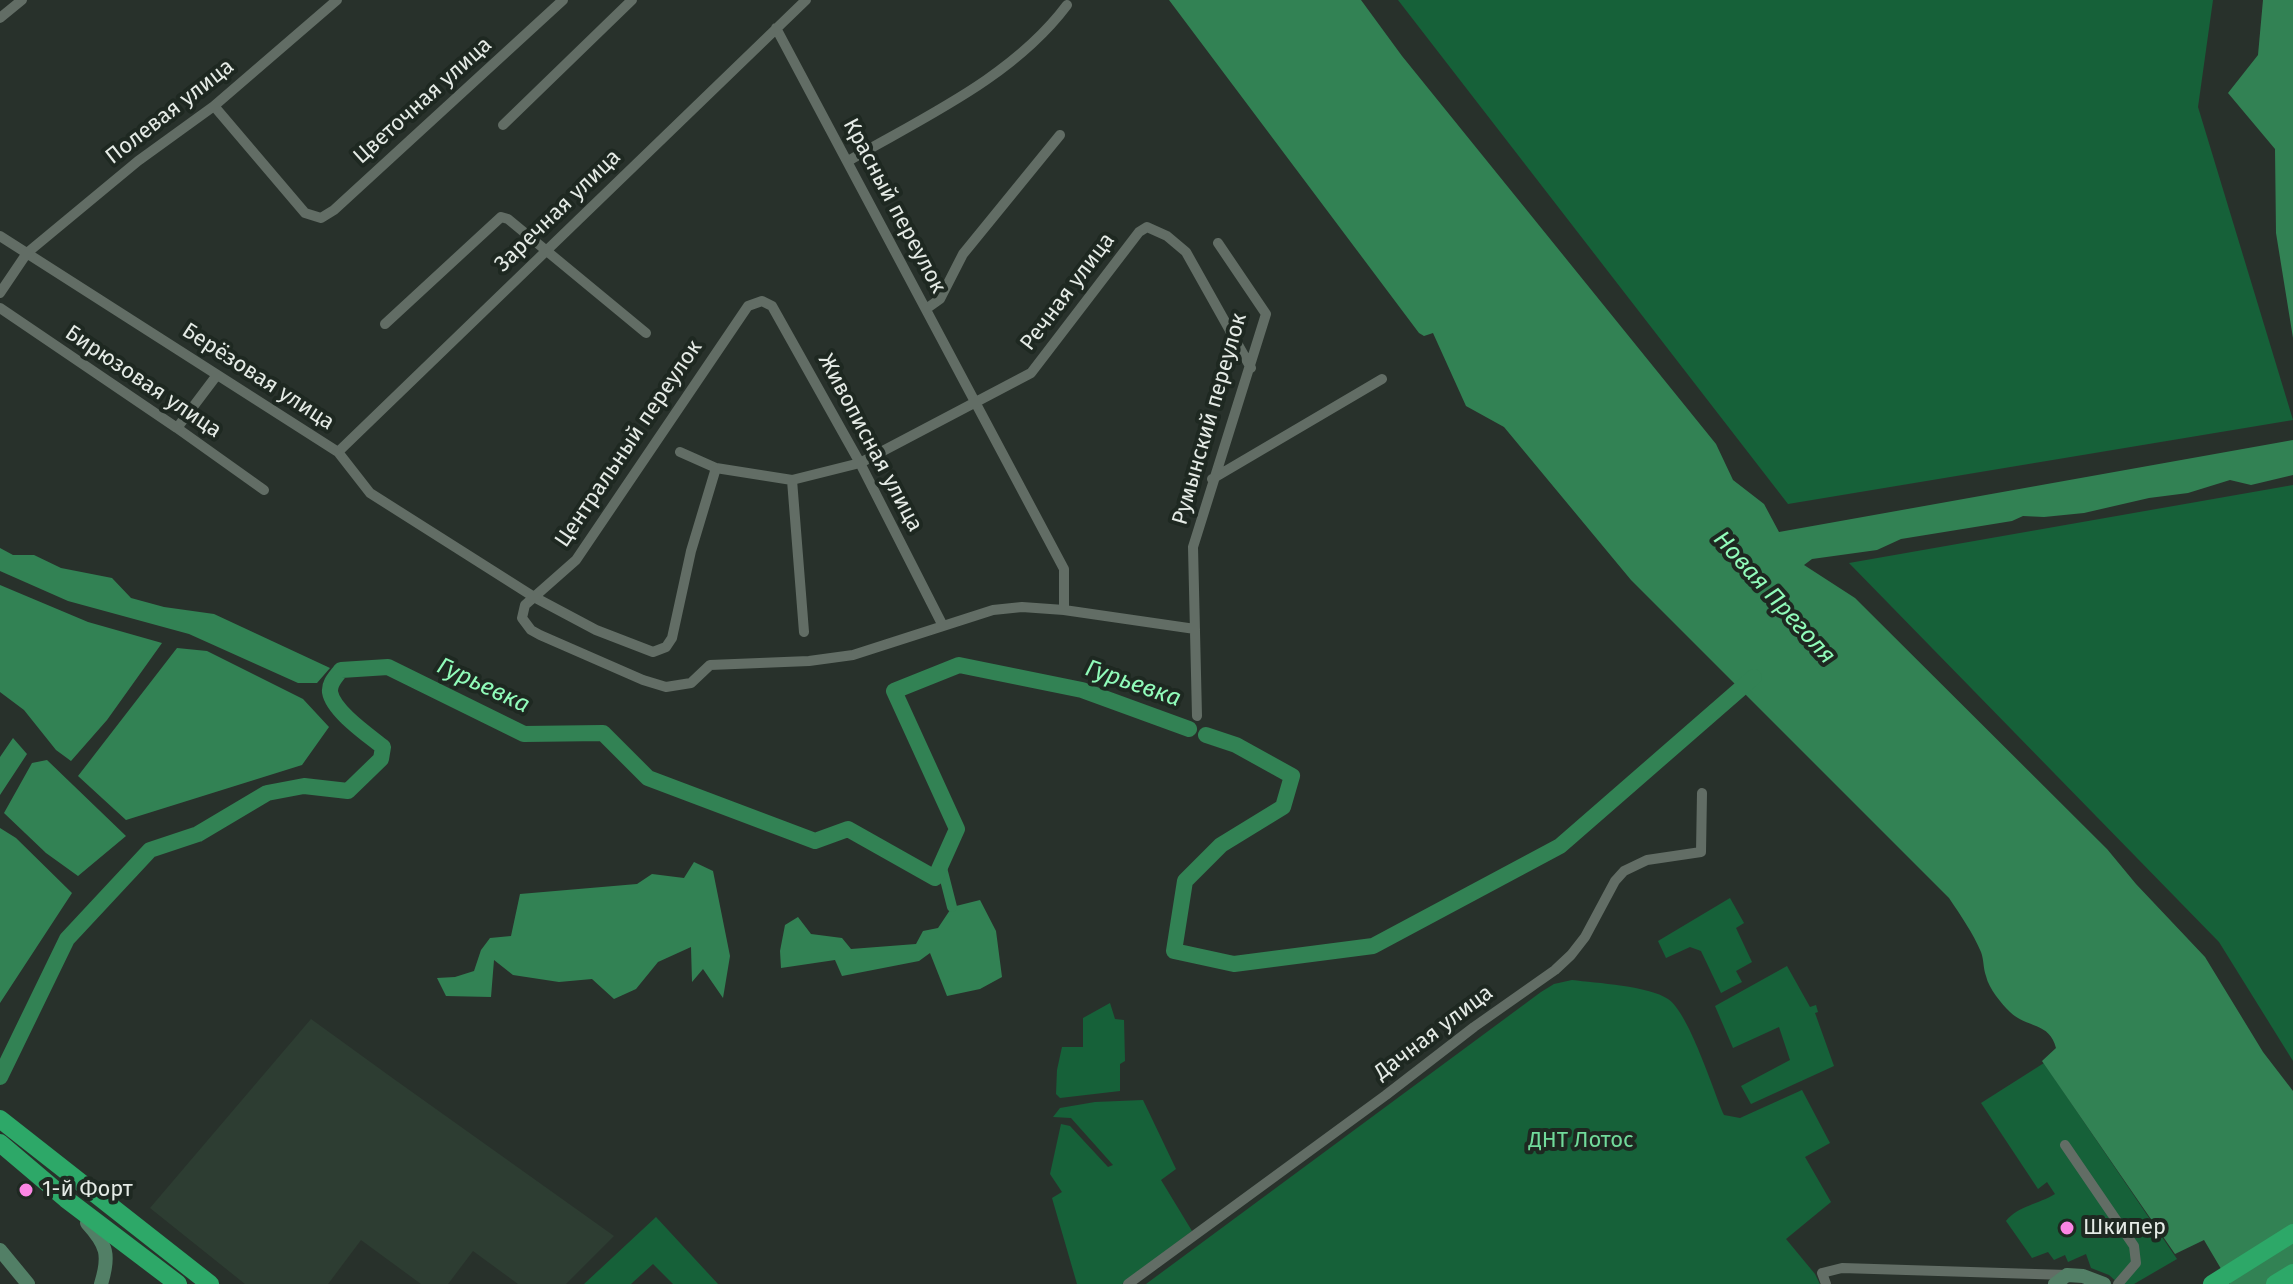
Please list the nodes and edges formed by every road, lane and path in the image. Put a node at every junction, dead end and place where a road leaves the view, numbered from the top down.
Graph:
1 (22, 0) edge
2 (337, 0) edge
3 (563, 0) edge
4 (806, 0) edge
5 (632, 1) edge
6 (1067, 5) dead end
7 (0, 18) edge
8 (776, 28) junction
9 (214, 106) junction
10 (503, 125) dead end
11 (1060, 135) dead end
12 (848, 161) junction
13 (0, 236) edge
14 (1218, 243) dead end
15 (545, 251) junction
16 (27, 253) junction
17 (0, 293) edge
18 (748, 306) joint
19 (0, 308) edge
20 (926, 309) junction
21 (385, 324) dead end
22 (646, 333) dead end
23 (1251, 368) junction
24 (217, 375) junction
25 (1382, 379) dead end
26 (977, 403) junction
27 (177, 428) junction
28 (338, 452) junction
29 (680, 452) dead end
30 (860, 463) junction
31 (716, 468) junction
32 (1212, 479) junction
33 (792, 480) junction
34 (264, 490) dead end
35 (534, 597) junction
36 (1064, 610) junction
37 (942, 624) junction
38 (1195, 629) junction
39 (804, 632) dead end
40 (1197, 716) dead end
41 (1702, 793) dead end
42 (0, 1119) edge
43 (0, 1143) edge
44 (2065, 1145) dead end
45 (66, 1199) junction
46 (2293, 1233) edge
47 (0, 1250) edge
48 (2293, 1273) edge
49 (1824, 1279) edge
50 (2061, 1279) edge
51 (28, 1284) edge
52 (101, 1284) edge
53 (178, 1284) edge
54 (210, 1284) edge
55 (1128, 1284) edge
56 (2104, 1284) edge
57 (2118, 1284) edge
58 (2212, 1284) edge
59 (2275, 1284) edge

1 - 7 street
2 - 9 street, Полевая улица
3 - 9 street, Цветочная улица
4 - 8 street, Заречная улица
5 - 10 street
6 - 12 street
8 - 12 street, Красный переулок
8 - 15 street, Заречная улица
9 - 16 street, Полевая улица
11 - 20 street
12 - 20 street, Красный переулок
13 - 16 street, Берёзовая улица
14 - 23 street, Румынский переулок
15 - 21 street
15 - 22 street
15 - 28 street, Заречная улица
16 - 17 street
16 - 24 street, Берёзовая улица
18 - 30 street, Живописная улица
18 - 35 street, Центральный переулок
19 - 27 street, Бирюзовая улица
20 - 26 street, Красный переулок
23 - 26 street, Речная улица
23 - 32 street, Румынский переулок
24 - 27 street
24 - 28 street, Берёзовая улица
25 - 32 street
26 - 30 street, Речная улица
26 - 36 street, Красный переулок
27 - 34 street, Бирюзовая улица
28 - 35 street, Берёзовая улица
29 - 31 street
30 - 33 street
30 - 37 street, Живописная улица
31 - 33 street
31 - 35 street, Берёзовая улица
32 - 38 street, Румынский переулок
33 - 39 street
35 - 37 street
36 - 37 street
36 - 38 street
38 - 40 street, Румынский переулок
41 - 55 street, Дачная улица
42 - 54 highway
43 - 45 highway
44 - 57 street
45 - 52 main road
45 - 53 highway
46 - 58 highway
47 - 51 main road
48 - 59 highway
49 - 50 street
50 - 56 main road

